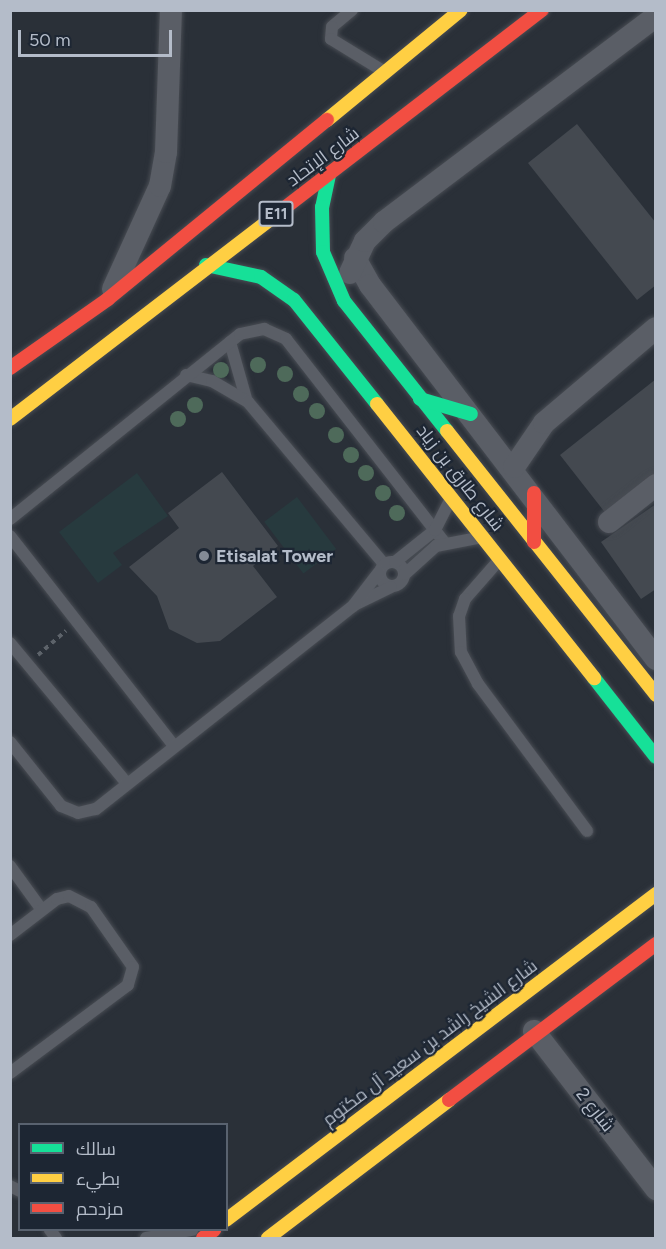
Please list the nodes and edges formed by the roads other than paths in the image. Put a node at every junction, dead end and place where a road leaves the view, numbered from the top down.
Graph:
1 (171, 10) edge
2 (352, 10) edge
3 (461, 10) edge
4 (542, 10) edge
5 (656, 16) edge
6 (384, 72) junction
7 (329, 175) junction
8 (355, 258) junction
9 (206, 265) junction
10 (108, 299) junction
11 (344, 301) junction
12 (656, 328) edge
13 (369, 333) junction
14 (230, 342) junction
15 (340, 356) junction
16 (10, 368) edge
17 (186, 375) junction
18 (420, 399) junction
19 (248, 402) junction
20 (471, 414) junction
21 (13, 416) edge
22 (544, 423) junction
23 (10, 429) edge
24 (492, 440) junction
25 (514, 467) junction
26 (656, 485) edge
27 (534, 493) junction
28 (452, 497) junction
29 (10, 519) edge
30 (609, 522) dead end
31 (435, 530) junction
32 (10, 536) edge
33 (487, 540) junction
34 (444, 542) junction
35 (534, 542) junction
36 (501, 559) junction
37 (386, 566) junction
38 (405, 574) junction
39 (391, 587) junction
40 (353, 606) junction
41 (10, 643) edge
42 (656, 659) edge
43 (656, 695) edge
44 (641, 739) junction
45 (656, 741) edge
46 (10, 742) edge
47 (174, 746) junction
48 (656, 757) edge
49 (126, 782) junction
50 (587, 831) dead end
51 (10, 866) edge
52 (656, 894) edge
53 (42, 910) junction
54 (10, 935) edge
55 (656, 944) edge
56 (534, 1031) junction
57 (10, 1073) edge
58 (656, 1189) edge
59 (228, 1218) edge
60 (187, 1231) edge
61 (146, 1239) edge
62 (268, 1239) edge

1 - 10 street
2 - 6 lane
3 - 6 main road, شارع الإتحاد / E11
4 - 7 main road, شارع الإتحاد / E11
5 - 8 street
6 - 10 main road, شارع الإتحاد / E11
7 - 9 main road, شارع الإتحاد / E11
7 - 11 main road, شارع طارق بن زياد
8 - 11 street
8 - 20 street
9 - 15 main road, شارع طارق بن زياد
9 - 21 main road, شارع الإتحاد / E11
10 - 16 main road, شارع الإتحاد / E11
11 - 13 main road, شارع طارق بن زياد
12 - 22 street
13 - 15 main road
13 - 18 main road, شارع طارق بن زياد
14 - 17 lane
14 - 19 lane
14 - 31 lane
15 - 28 main road, شارع طارق بن زياد
17 - 19 lane
17 - 29 lane
18 - 20 main road
18 - 35 main road, شارع طارق بن زياد
19 - 37 lane
20 - 24 street
21 - 23 lane
22 - 24 street
22 - 25 street
24 - 25 street
25 - 27 street
26 - 30 street
27 - 35 main road
27 - 42 street
28 - 31 lane
28 - 33 main road, شارع طارق بن زياد
31 - 34 lane
31 - 37 lane
32 - 47 lane
33 - 34 lane
33 - 36 main road, شارع طارق بن زياد
34 - 38 lane
35 - 43 main road, شارع طارق بن زياد
36 - 44 main road, شارع طارق بن زياد
36 - 50 lane
37 - 38 lane
37 - 39 lane
37 - 40 lane
38 - 39 lane
39 - 40 lane
40 - 47 lane
41 - 49 lane
44 - 45 main road
44 - 48 main road, شارع طارق بن زياد
46 - 49 lane
47 - 49 lane
51 - 53 lane
52 - 59 main road, شارع الشيخ راشد بن سعيد آل مكتوم
53 - 54 lane
53 - 57 lane
55 - 56 main road
56 - 58 street, شارع 2
56 - 62 main road
60 - 61 lane

